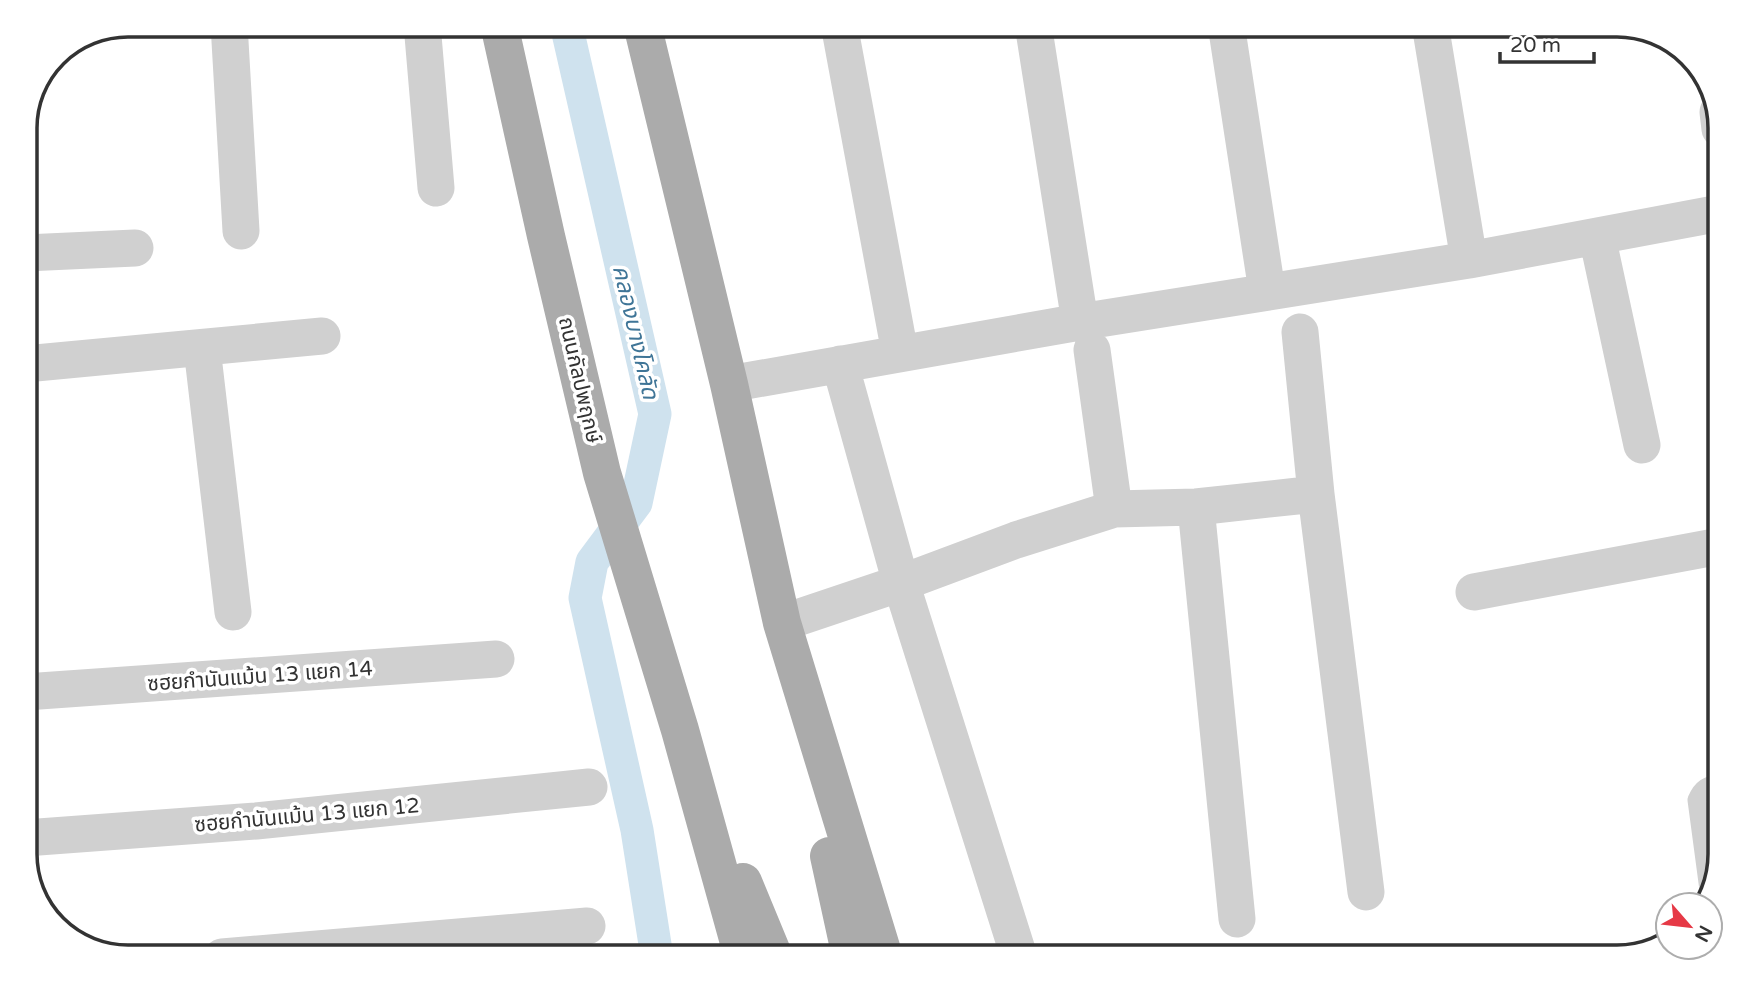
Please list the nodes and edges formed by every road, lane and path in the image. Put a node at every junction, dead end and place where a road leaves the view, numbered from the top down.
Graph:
1 (230, 37) edge
2 (423, 37) edge
3 (502, 37) edge
4 (645, 37) edge
5 (841, 37) edge
6 (1035, 37) edge
7 (1228, 37) edge
8 (1432, 37) edge
9 (436, 188) dead end
10 (1708, 215) edge
11 (242, 231) dead end
12 (1597, 236) junction
13 (135, 248) dead end
14 (37, 252) edge
15 (1469, 260) junction
16 (1267, 291) junction
17 (1300, 332) dead end
18 (322, 336) dead end
19 (1086, 336) junction
20 (202, 348) junction
21 (900, 353) junction
22 (37, 363) edge
23 (840, 364) junction
24 (729, 384) junction
25 (1642, 445) dead end
26 (1317, 494) junction
27 (1196, 507) junction
28 (1114, 509) junction
29 (1708, 548) edge
30 (901, 583) junction
31 (1474, 592) dead end
32 (233, 612) dead end
33 (782, 623) junction
34 (496, 659) dead end
35 (793, 664) junction
36 (37, 691) edge
37 (680, 730) junction
38 (1708, 786) edge
39 (589, 787) dead end
40 (37, 837) edge
41 (1706, 870) edge
42 (1366, 892) dead end
43 (1237, 919) dead end
44 (587, 926) dead end
45 (363, 945) edge
46 (740, 945) edge
47 (769, 945) edge
48 (848, 945) edge
49 (880, 945) edge
50 (1015, 945) edge

1 - 11 street
2 - 9 street
3 - 37 main road, ถนนกัลปพฤกษ์
4 - 24 main road
5 - 21 street
6 - 19 street
7 - 16 street
8 - 15 street
10 - 12 street
12 - 15 street
12 - 25 street
13 - 14 street
15 - 16 street
16 - 19 street
17 - 26 street
18 - 20 street
19 - 21 street
19 - 28 street
20 - 22 street
20 - 32 street
21 - 23 street
23 - 24 street
23 - 30 street
24 - 33 main road
26 - 27 street
26 - 42 street
27 - 28 street
27 - 43 street
28 - 30 street
29 - 31 street
30 - 33 street
30 - 50 street
33 - 35 main road
34 - 36 street, ซฮยกำนันแม้น 13 แยก 14
35 - 48 main road
35 - 49 main road
37 - 46 main road, ถนนกัลปพฤกษ์
37 - 47 main road, ถนนกัลปพฤกษ์
38 - 41 lane
39 - 40 street, ซฮยกำนันแม้น 13 แยก 12
44 - 45 street

